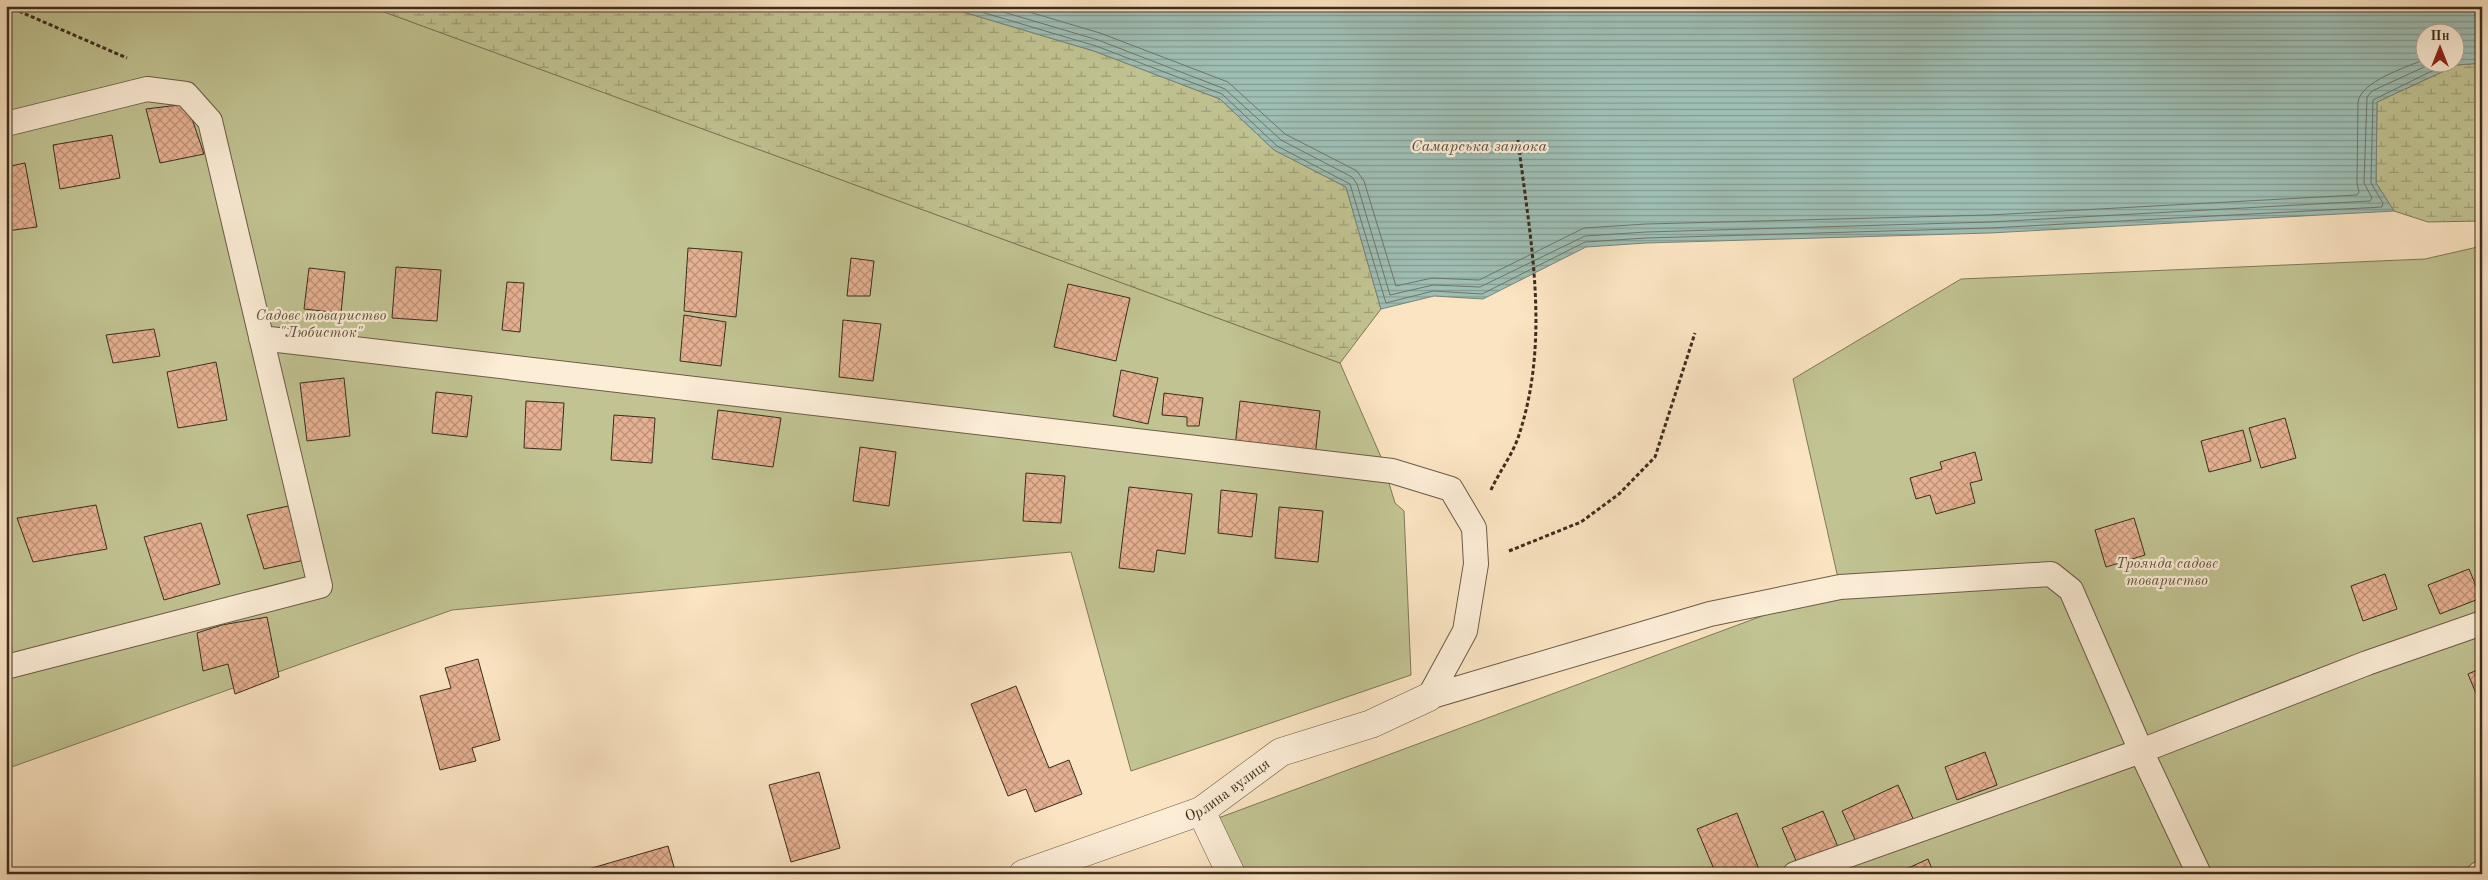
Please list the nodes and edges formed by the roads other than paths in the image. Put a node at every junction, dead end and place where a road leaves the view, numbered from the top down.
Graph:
1 (6, 124) edge
2 (261, 338) junction
3 (2482, 623) edge
4 (6, 667) edge
5 (1429, 697) junction
6 (2141, 751) junction
7 (1201, 811) junction
8 (1023, 874) edge
9 (1231, 874) edge
10 (1796, 874) edge
11 (2198, 874) edge

1 - 2 lane
2 - 4 lane
2 - 5 lane
3 - 6 lane
5 - 6 lane
5 - 7 street, Орлина вулиця
6 - 10 lane
6 - 11 lane
7 - 8 street, Орлина вулиця
7 - 9 street

